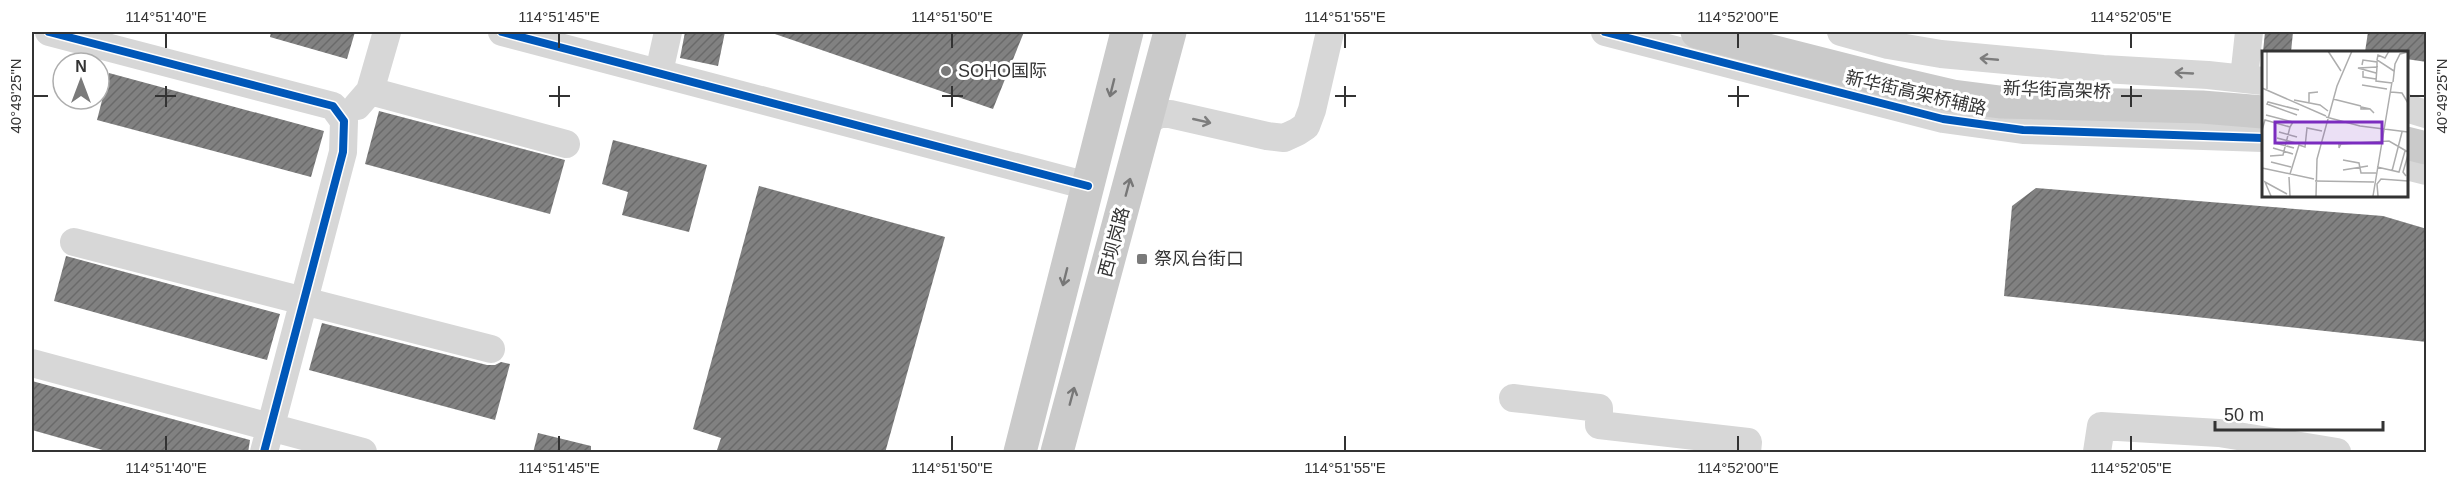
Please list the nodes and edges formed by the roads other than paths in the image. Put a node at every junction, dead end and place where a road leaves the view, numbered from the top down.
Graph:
1 (52, 32) edge
2 (387, 32) edge
3 (502, 32) edge
4 (668, 32) edge
5 (1126, 32) edge
6 (1170, 32) edge
7 (1330, 32) edge
8 (1605, 32) edge
9 (1697, 32) edge
10 (1749, 32) edge
11 (1831, 32) edge
12 (1841, 32) edge
13 (2249, 32) edge
14 (659, 72) junction
15 (1816, 85) junction
16 (2257, 85) edge
17 (370, 91) junction
18 (2407, 108) edge
19 (2262, 112) edge
20 (2427, 114) edge
21 (344, 121) junction
22 (1146, 122) junction
23 (2262, 138) edge
24 (566, 144) dead end
25 (1088, 186) junction
26 (74, 242) dead end
27 (303, 301) junction
28 (490, 349) dead end
29 (32, 363) edge
30 (1512, 398) dead end
31 (267, 440) edge
32 (363, 453) edge
33 (1020, 453) edge
34 (1057, 453) edge
35 (1747, 453) edge
36 (2097, 453) edge
37 (2337, 453) edge

1 - 21 street
2 - 17 street
3 - 14 street
4 - 14 street
5 -> 25 main road
6 - 22 main road, 西坝岗路
22 -> 7 street
8 - 15 street, 新华街高架桥辅路
9 - 19 main road, 新华街高架桥, bridge
10 - 16 main road, 新华街高架桥
11 - 15 street, 新华街高架桥辅路
16 -> 12 street
13 - 16 street
14 - 25 street
15 - 23 street, 新华街高架桥辅路
17 - 21 street
17 - 24 street
18 - 20 street
21 - 27 street
34 -> 22 main road, 西坝岗路
25 -> 33 main road
26 - 27 street
27 - 28 street
27 - 31 street
29 - 31 street
30 - 35 street
31 - 32 street
36 - 37 street

